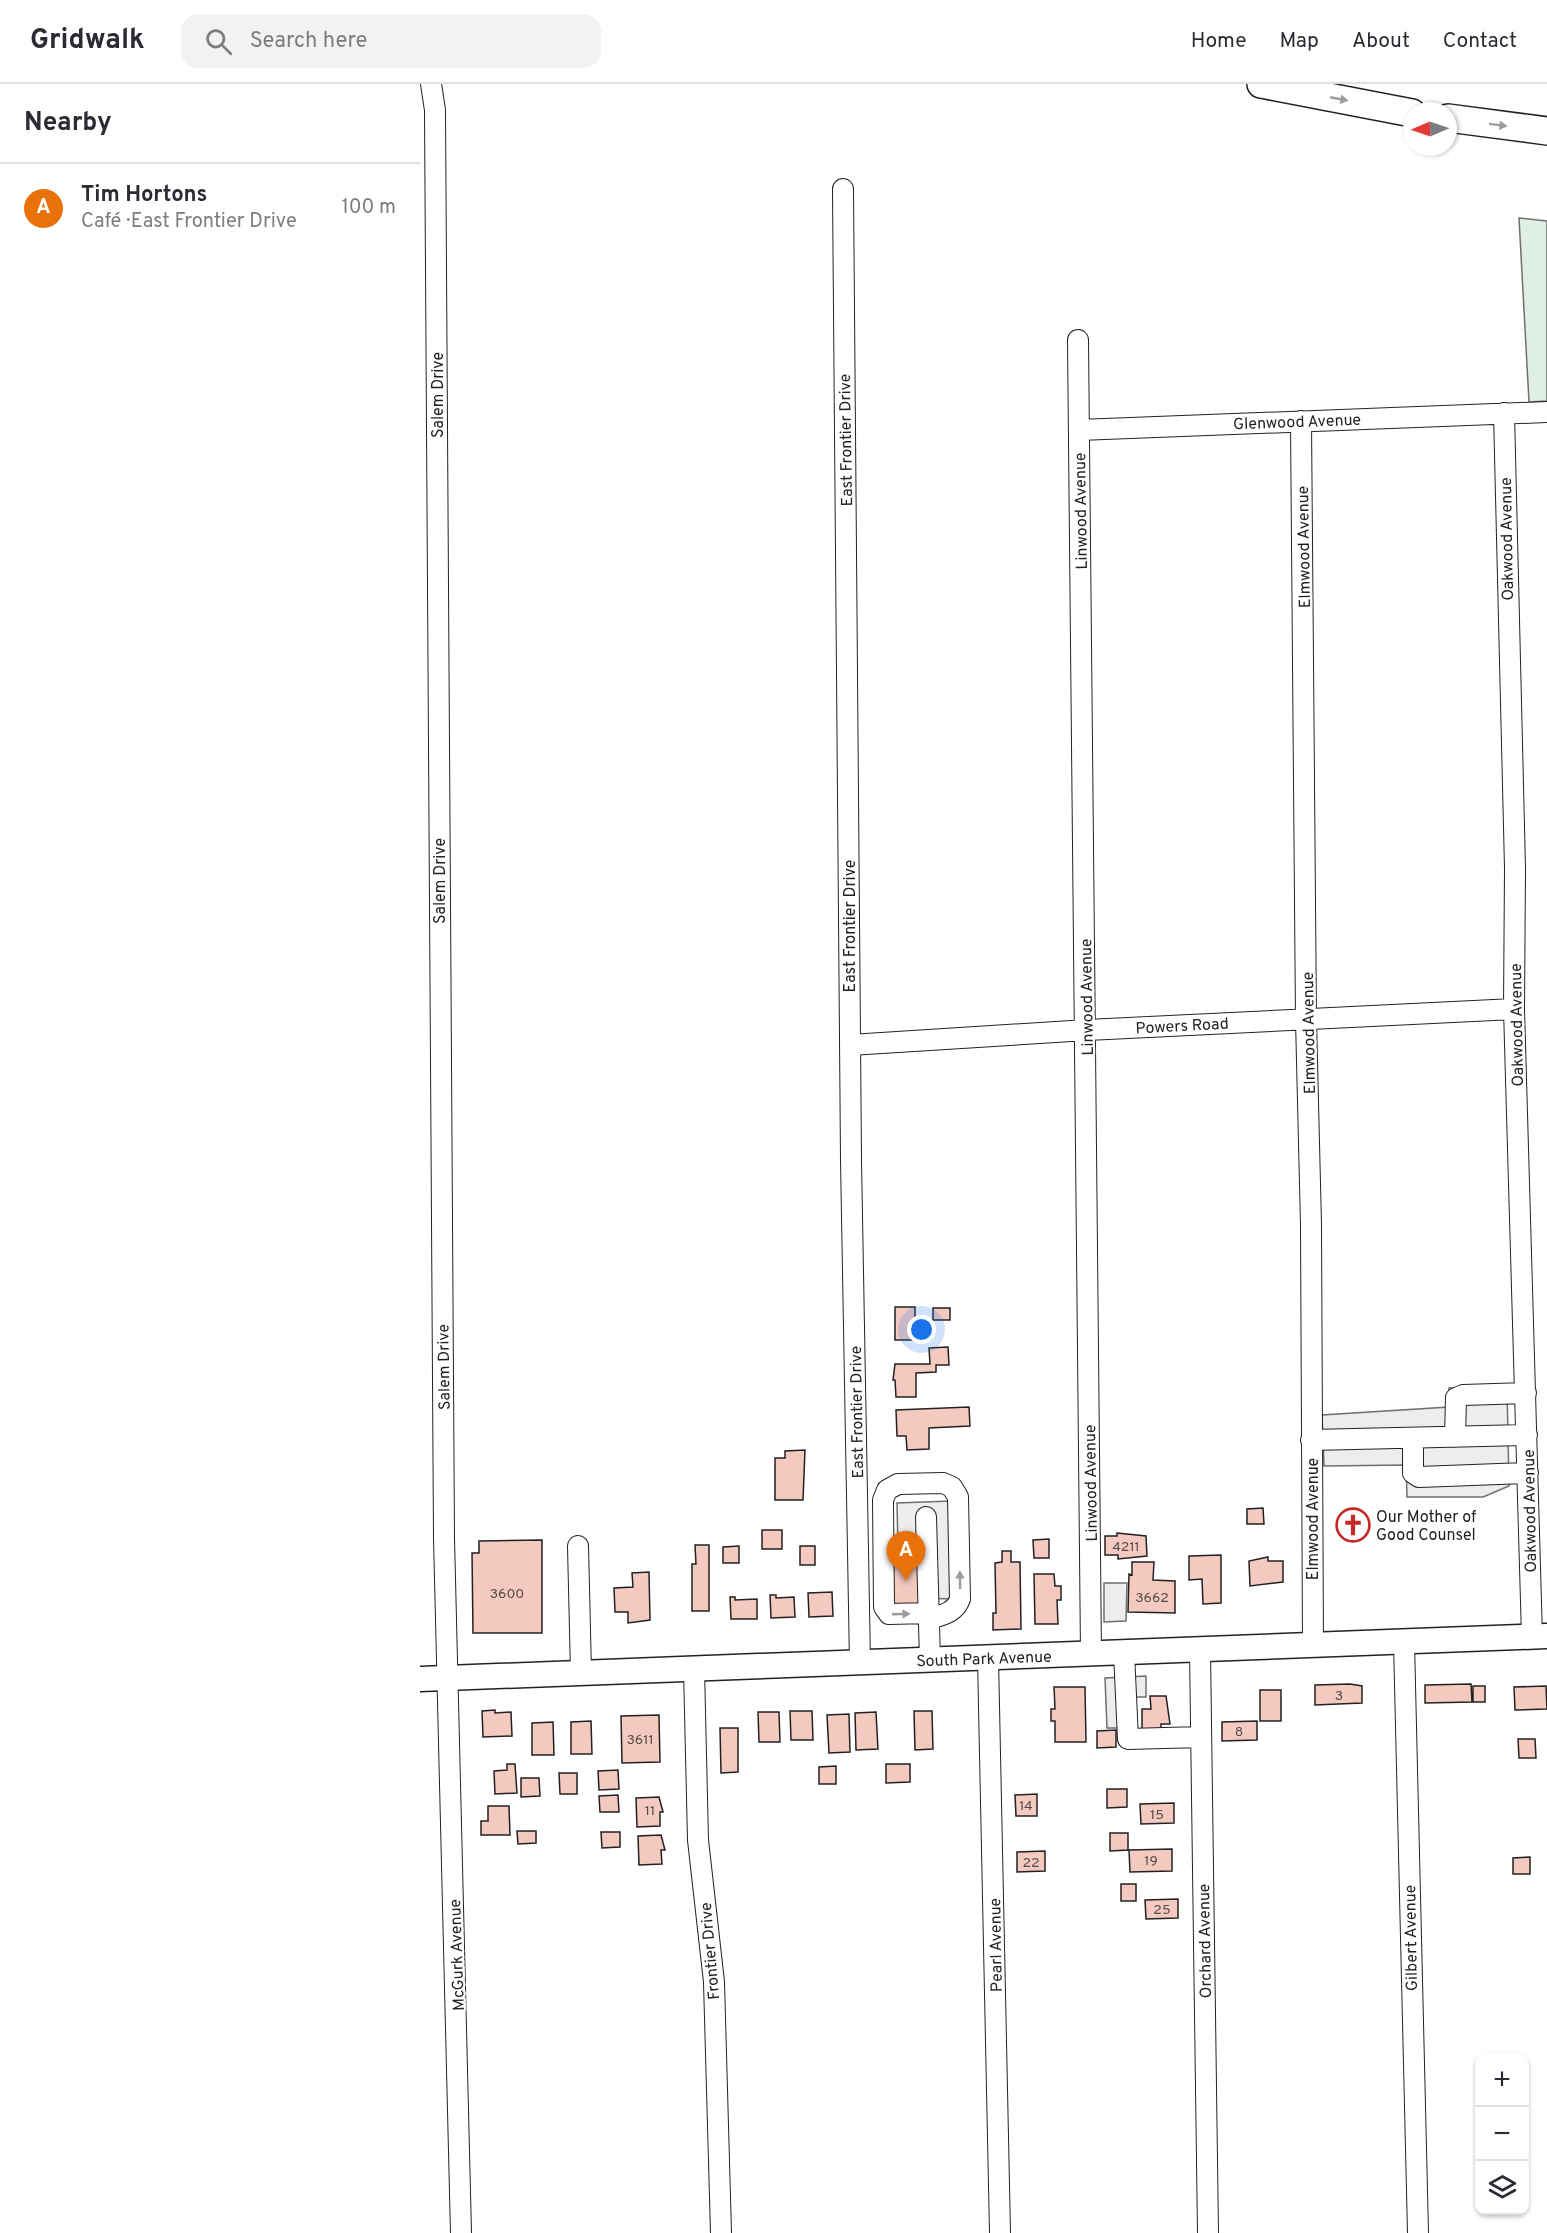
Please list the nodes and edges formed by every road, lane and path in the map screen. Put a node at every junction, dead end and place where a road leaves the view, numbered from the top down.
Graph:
1 (431, 84) edge
2 (1261, 84) edge
3 (1403, 111) edge
4 (1457, 119) edge
5 (1547, 131) edge
6 (843, 189) dead end
7 (1078, 340) dead end
8 (1547, 412) edge
9 (1509, 413) junction
10 (1301, 421) junction
11 (1079, 430) junction
12 (1514, 1009) junction
13 (1306, 1020) junction
14 (1087, 1030) junction
15 (850, 1045) junction
16 (1526, 1393) junction
17 (1527, 1435) junction
18 (1455, 1437) junction
19 (1413, 1438) junction
20 (1311, 1440) junction
21 (1528, 1473) junction
22 (926, 1517) dead end
23 (578, 1546) dead end
24 (929, 1616) junction
25 (1539, 1637) edge
26 (1404, 1642) junction
27 (1313, 1645) junction
28 (1200, 1650) junction
29 (1124, 1653) junction
30 (1091, 1654) junction
31 (988, 1658) junction
32 (930, 1660) junction
33 (860, 1663) junction
34 (694, 1669) junction
35 (581, 1673) junction
36 (449, 1678) junction
37 (420, 1679) edge
38 (1201, 1737) junction
39 (461, 2233) edge
40 (721, 2233) edge
41 (1000, 2233) edge
42 (1208, 2233) edge
43 (1418, 2233) edge

1 - 36 street, Salem Drive
2 -> 3 highway
4 -> 5 highway
6 - 15 street, East Frontier Drive
7 - 11 street, Linwood Avenue
8 - 9 street, Glenwood Avenue
9 - 10 street, Glenwood Avenue
9 - 12 street, Oakwood Avenue
10 - 11 street, Glenwood Avenue
10 - 13 street, Elmwood Avenue
11 - 14 street, Linwood Avenue
12 - 13 street, Powers Road
12 - 16 street, Oakwood Avenue
13 - 14 street, Powers Road
13 - 20 street, Elmwood Avenue
14 - 15 street, Powers Road
14 - 30 street, Linwood Avenue
15 - 33 street, East Frontier Drive
16 - 17 street, Oakwood Avenue
16 - 18 street
17 - 18 street
17 - 21 street, Oakwood Avenue
18 - 19 street
19 - 20 street
19 - 21 street
20 - 27 street, Elmwood Avenue
21 - 25 street, Oakwood Avenue
22 - 24 street
23 - 35 street
24 -> 24 street
24 - 32 street
25 - 26 main road, South Park Avenue
26 - 27 main road, South Park Avenue
26 - 43 street, Gilbert Avenue
27 - 28 main road, South Park Avenue
28 - 29 main road, South Park Avenue
28 - 38 street, Orchard Avenue
29 - 30 main road, South Park Avenue
29 - 38 street
30 - 31 main road, South Park Avenue
31 - 32 main road, South Park Avenue
31 - 41 street, Pearl Avenue
32 - 33 main road, South Park Avenue
33 - 34 main road, South Park Avenue
34 - 35 main road, South Park Avenue
34 - 40 street, Frontier Drive
35 - 36 main road, South Park Avenue
36 - 37 main road, South Park Avenue
36 - 39 street, McGurk Avenue
38 - 42 street, Orchard Avenue

